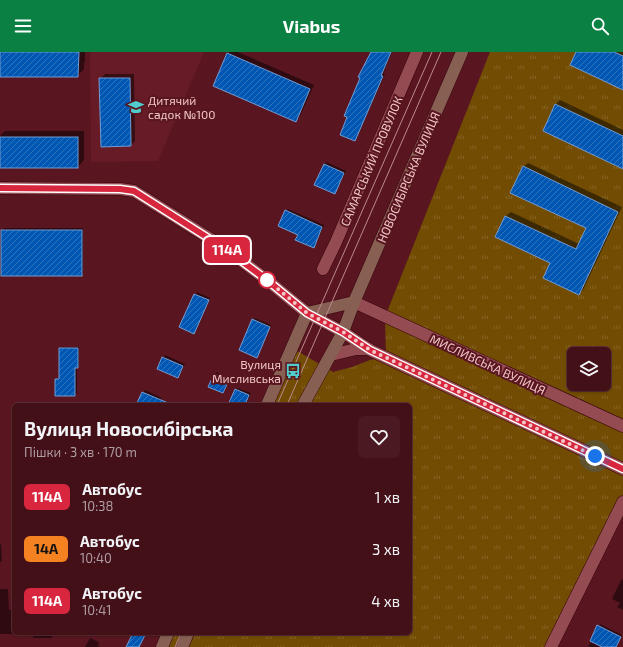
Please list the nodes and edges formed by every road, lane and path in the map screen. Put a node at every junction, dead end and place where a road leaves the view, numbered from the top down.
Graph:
1 (417, 52) edge
2 (462, 52) edge
3 (0, 188) edge
4 (323, 269) dead end
5 (354, 302) junction
6 (307, 313) junction
7 (343, 332) junction
8 (368, 349) junction
9 (331, 355) junction
10 (267, 403) edge
11 (305, 403) edge
12 (623, 426) edge
13 (623, 469) edge
14 (623, 502) edge
15 (167, 635) edge
16 (187, 635) edge
17 (162, 647) edge
18 (182, 647) edge
19 (551, 647) edge

1 - 4 street, САМАРСЬКИЙ ПРОВУЛОК
2 - 5 main road, НОВОСИБІРСЬКА ВУЛИЦЯ
3 - 6 street
5 - 6 main road
5 - 7 main road, НОВОСИБІРСЬКА ВУЛИЦЯ
5 - 12 street, МИСЛИВСЬКА ВУЛИЦЯ
6 - 7 street
6 - 10 main road
7 - 8 street
7 - 9 main road, НОВОСИБІРСЬКА ВУЛИЦЯ
8 - 9 street
8 - 13 street
9 - 11 main road, НОВОСИБІРСЬКА ВУЛИЦЯ
14 - 19 street
15 - 17 main road
16 - 18 main road

